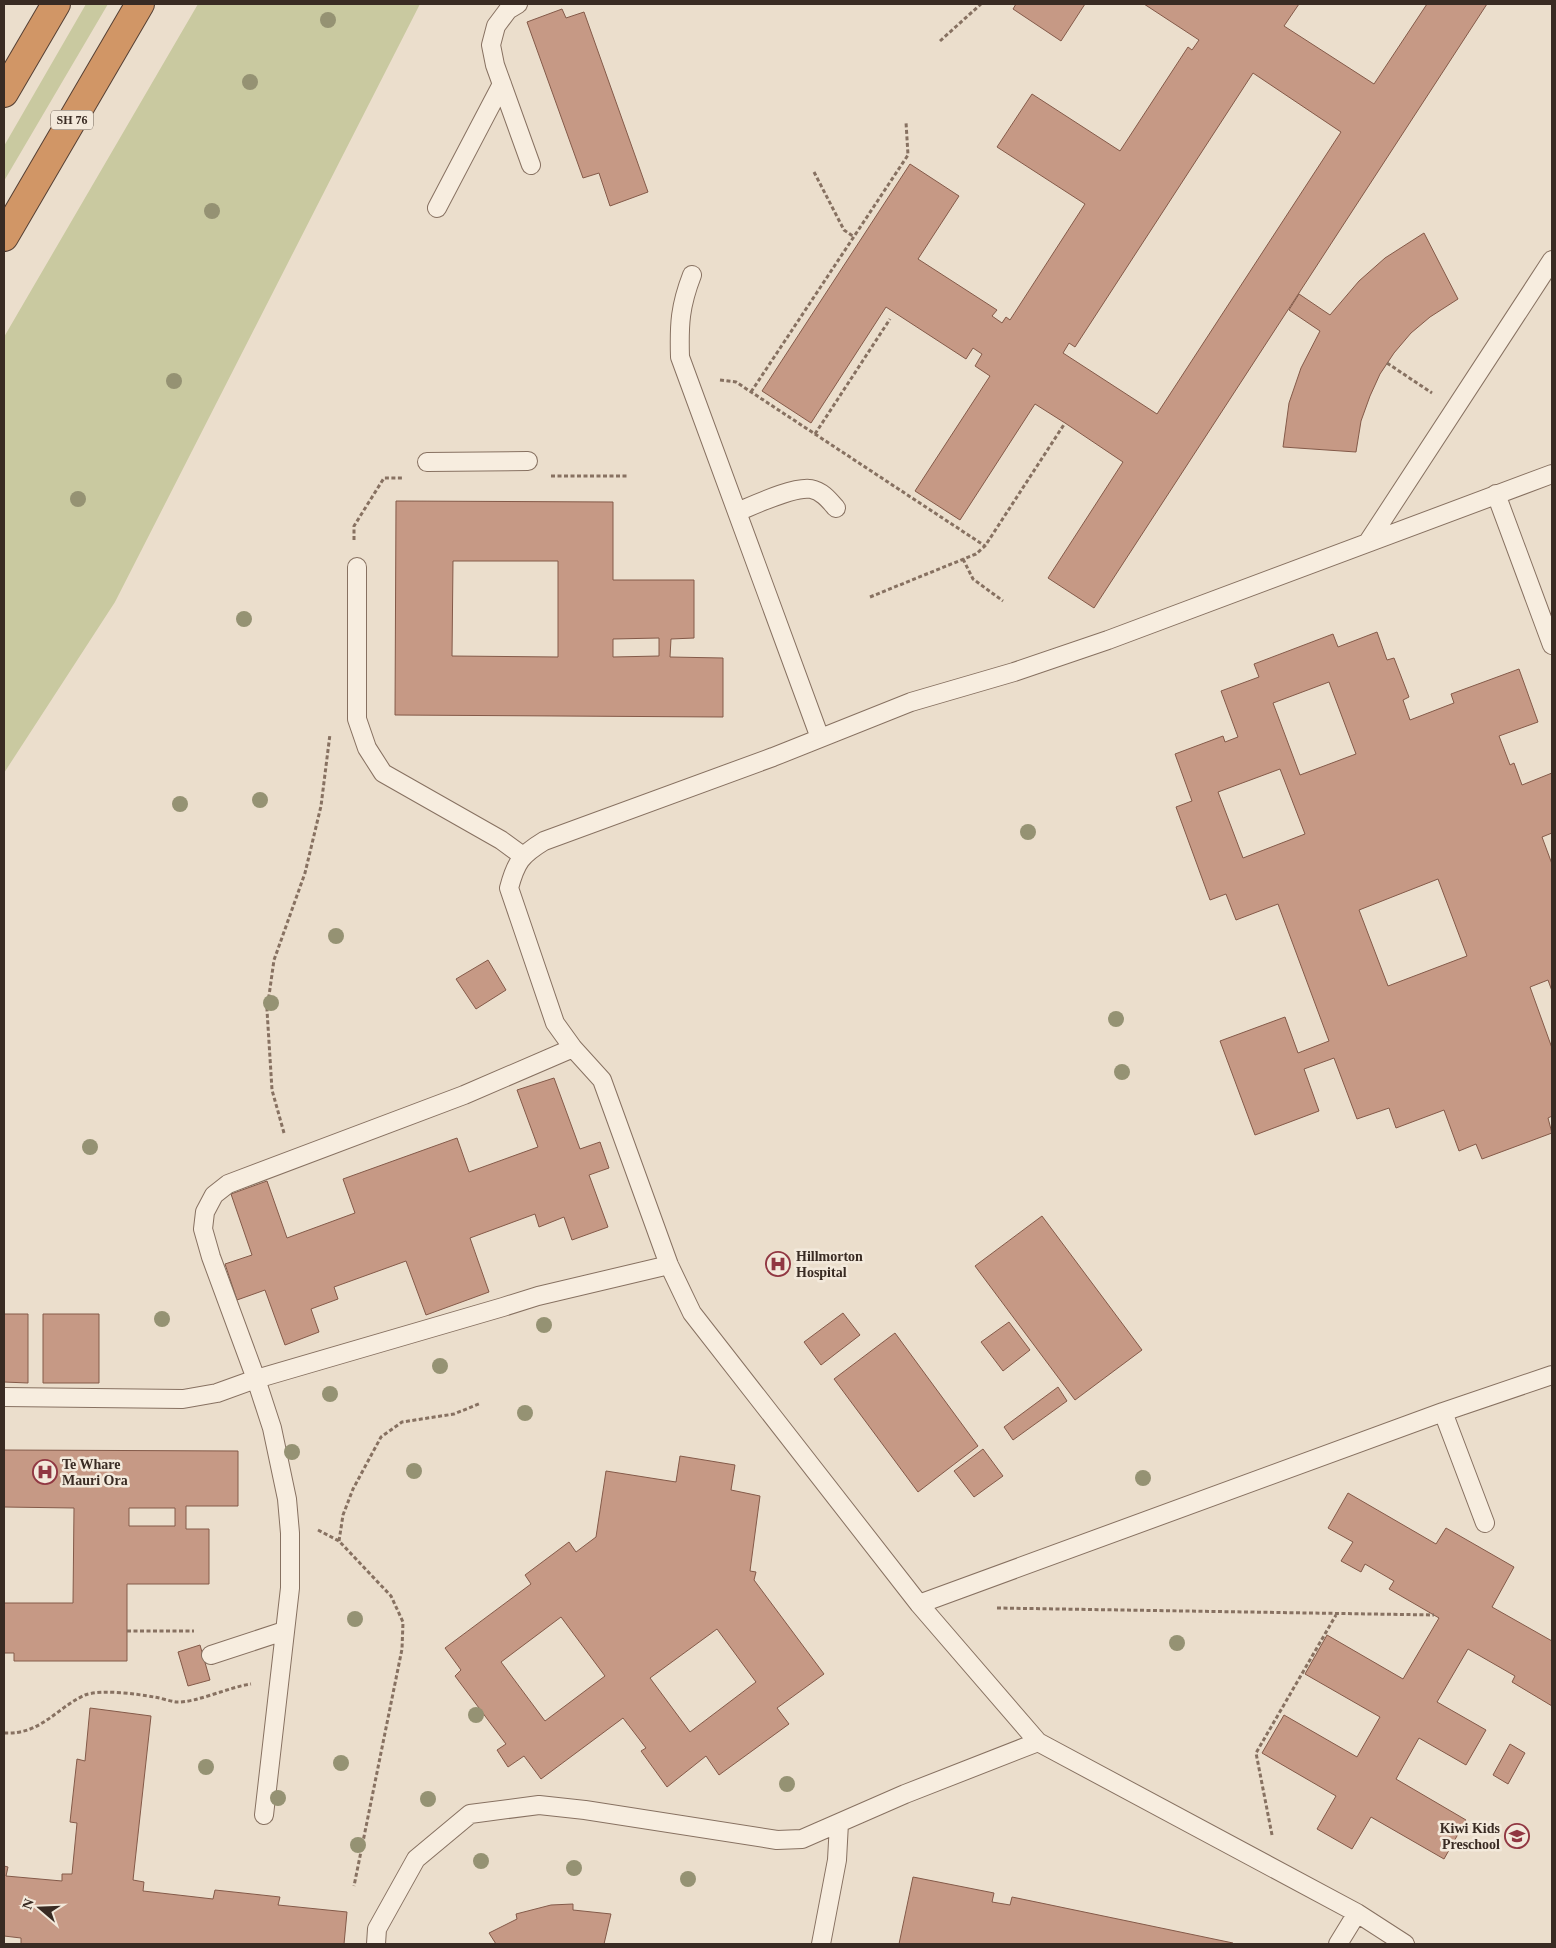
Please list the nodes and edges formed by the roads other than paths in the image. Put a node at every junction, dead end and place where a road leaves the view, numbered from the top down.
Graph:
1 (56, 4) edge
2 (140, 4) edge
3 (518, 4) edge
4 (502, 84) junction
5 (4, 93) edge
6 (531, 165) dead end
7 (437, 208) dead end
8 (4, 237) edge
9 (1552, 260) edge
10 (692, 275) dead end
11 (528, 461) dead end
12 (427, 462) dead end
13 (1552, 474) edge
14 (1496, 494) junction
15 (836, 508) dead end
16 (737, 512) junction
17 (1368, 542) junction
18 (357, 567) dead end
19 (1552, 646) edge
20 (820, 738) junction
21 (523, 856) junction
22 (573, 1048) junction
23 (669, 1265) junction
24 (1552, 1374) edge
25 (256, 1379) junction
26 (4, 1397) edge
27 (1443, 1412) junction
28 (1485, 1523) dead end
29 (919, 1604) junction
30 (284, 1631) junction
31 (211, 1655) dead end
32 (1038, 1742) junction
33 (264, 1815) dead end
34 (839, 1823) junction
35 (1357, 1913) junction
36 (376, 1944) edge
37 (821, 1944) edge
38 (1338, 1944) edge
39 (1405, 1944) edge

1 - 5 highway
2 - 8 highway, SH 76
3 - 4 lane
4 - 6 lane
4 - 7 lane
9 - 17 lane
10 - 16 lane
11 - 12 lane
13 - 14 lane
14 - 17 lane
14 - 19 lane
15 - 16 lane
16 - 20 lane
17 - 20 lane
18 - 21 lane
20 - 21 lane
21 - 22 lane
22 - 23 lane
22 - 25 lane
23 - 25 lane
23 - 29 lane
24 - 27 lane
25 - 26 lane
25 - 30 lane
27 - 28 lane
27 - 29 lane
29 - 32 lane
30 - 31 lane
30 - 33 lane
32 - 34 lane
32 - 35 lane
34 - 36 lane
34 - 37 lane
35 - 38 lane
35 - 39 lane

